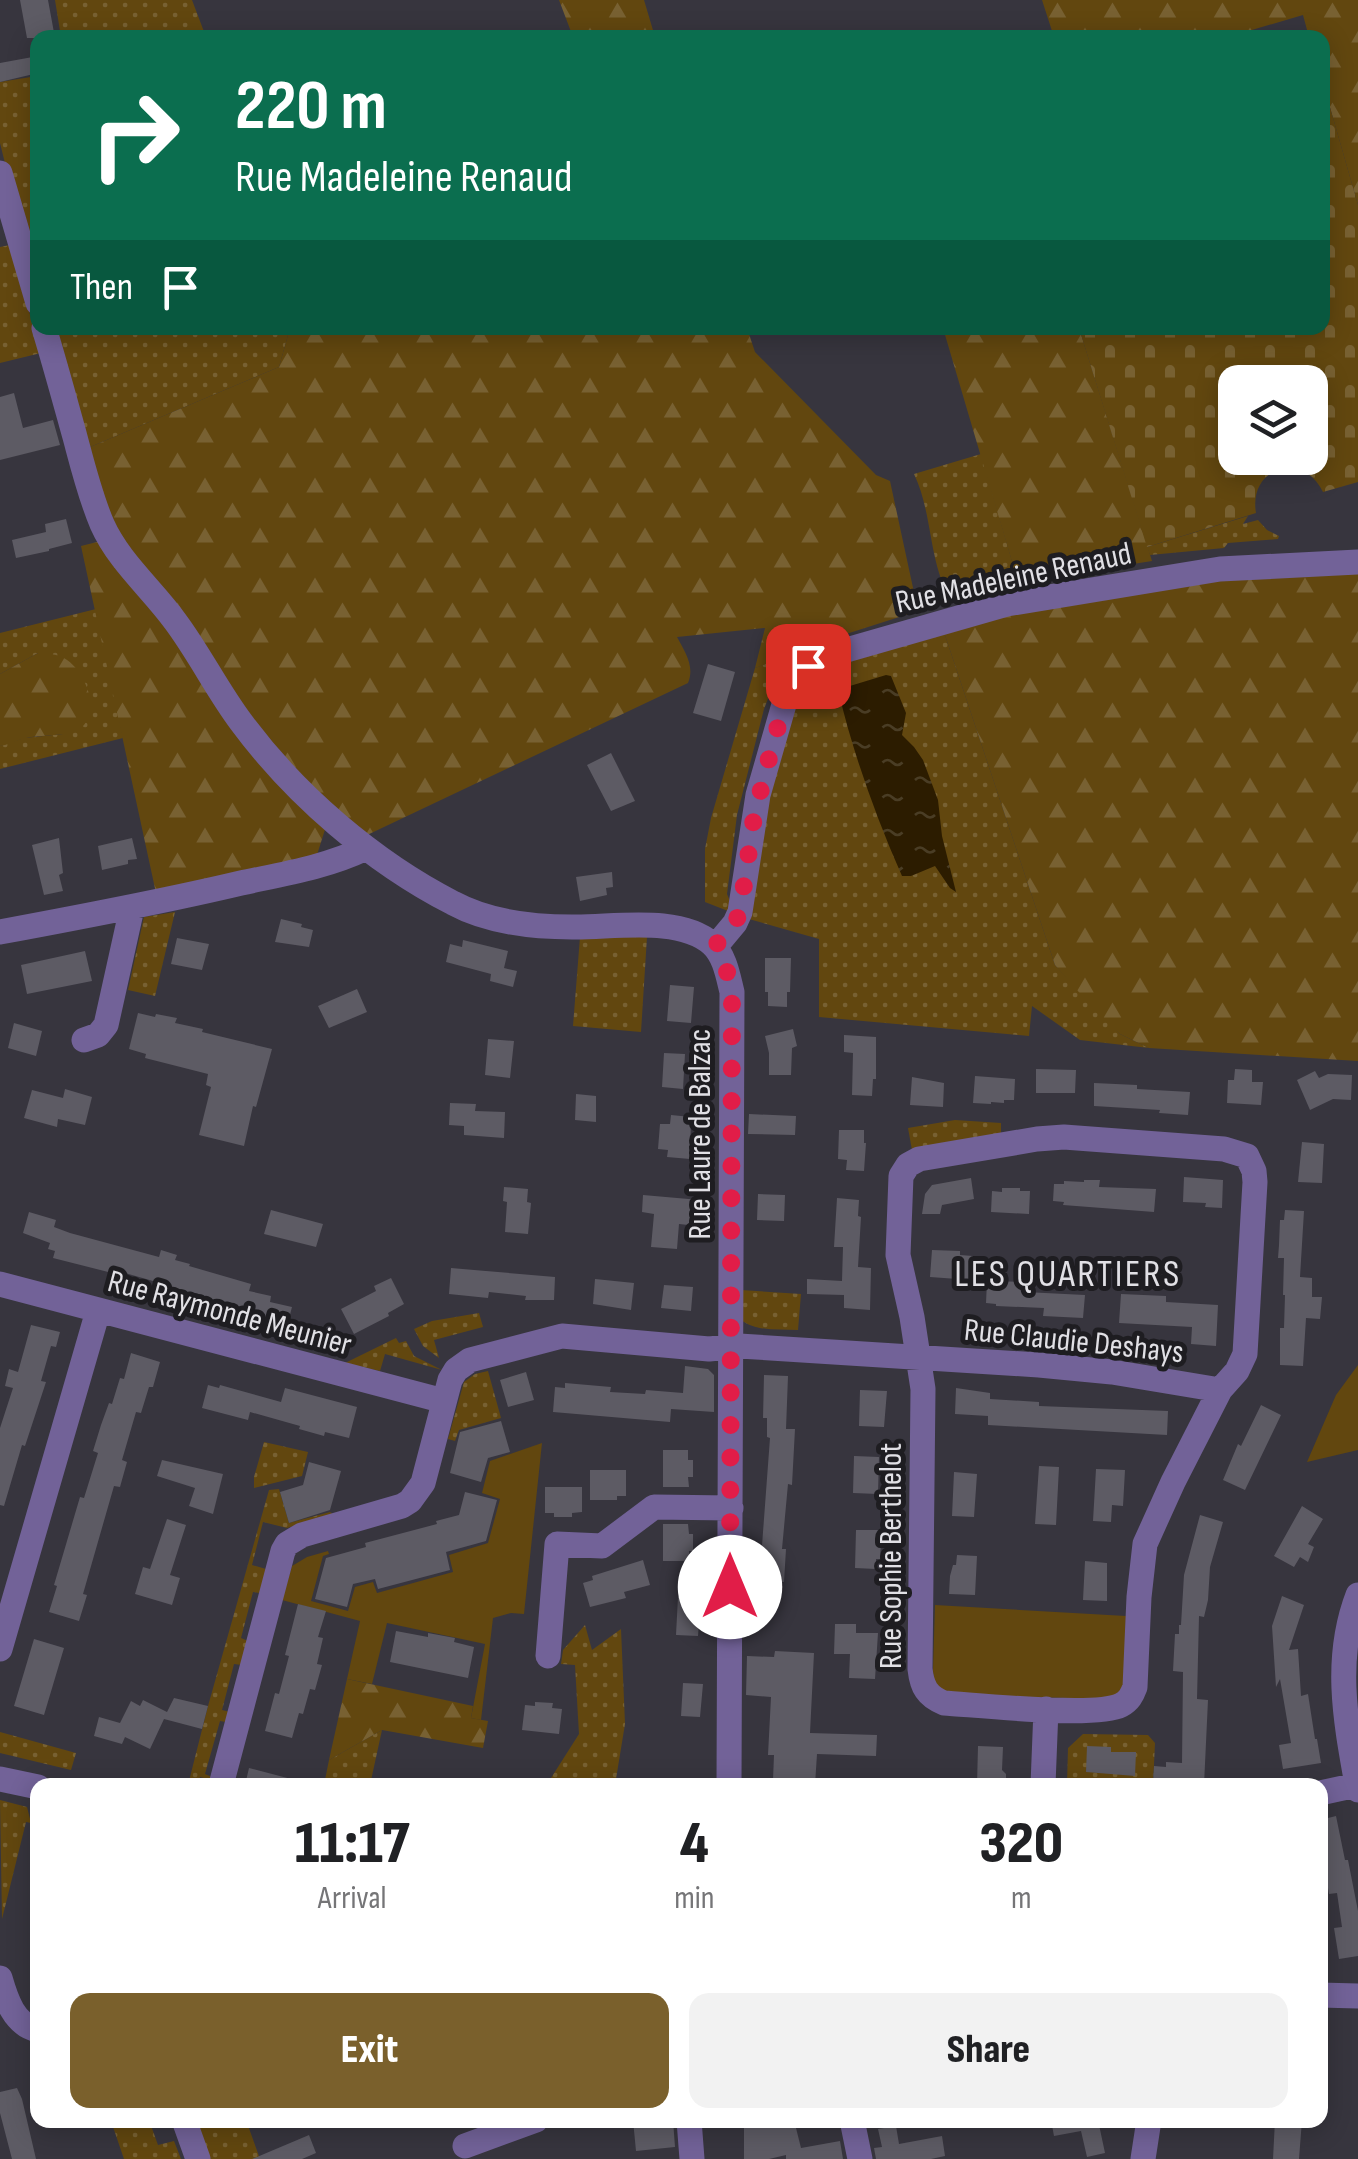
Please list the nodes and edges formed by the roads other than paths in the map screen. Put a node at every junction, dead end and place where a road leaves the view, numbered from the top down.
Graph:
1 (0, 173) edge
2 (30, 276) edge
3 (46, 335) edge
4 (1358, 562) edge
5 (366, 848) junction
6 (132, 908) junction
7 (0, 932) edge
8 (715, 946) junction
9 (84, 1040) dead end
10 (0, 1284) edge
11 (98, 1311) junction
12 (730, 1346) junction
13 (918, 1356) junction
14 (1220, 1390) junction
15 (444, 1401) junction
16 (731, 1508) junction
17 (1358, 1595) edge
18 (0, 1649) edge
19 (548, 1656) dead end
20 (1046, 1709) junction
21 (0, 1778) edge
22 (223, 1778) edge
23 (729, 1778) edge
24 (1043, 1778) edge
25 (30, 1785) edge
26 (1358, 1787) edge
27 (1328, 1792) edge
28 (0, 1978) edge
29 (1328, 1995) edge
30 (1358, 1996) edge
31 (30, 2028) edge
32 (187, 2128) edge
33 (514, 2128) edge
34 (690, 2128) edge
35 (854, 2128) edge
36 (1148, 2128) edge
37 (465, 2146) dead end
38 (198, 2159) edge
39 (692, 2159) edge
40 (860, 2159) edge
41 (1143, 2159) edge

1 - 2 street
3 - 5 street
4 - 8 street, Rue Madeleine Renaud
5 - 6 street
5 - 8 street
6 - 7 street
6 - 9 street
8 - 12 street, Rue Laure de Balzac
10 - 11 street, Rue Raymonde Meunier
11 - 15 street, Rue Raymonde Meunier
11 - 18 street
12 - 13 street, Rue Claudie Deshays
12 - 15 street, Rue Claudie Deshays
12 - 16 street, Rue Laure de Balzac
13 - 14 street, Rue Claudie Deshays
13 - 14 street, Rue Sophie Berthelot
13 - 20 street, Rue Sophie Berthelot
14 - 20 street, Rue Claudie Deshays
15 - 22 street, Rue Claudie Deshays
16 - 19 street
16 - 23 street, Rue Laure de Balzac
17 - 26 street
20 - 24 street
21 - 25 street
26 - 27 street
28 - 31 street
29 - 30 street
32 - 38 street
33 - 37 street
34 - 39 street
35 - 40 street
36 - 41 street

